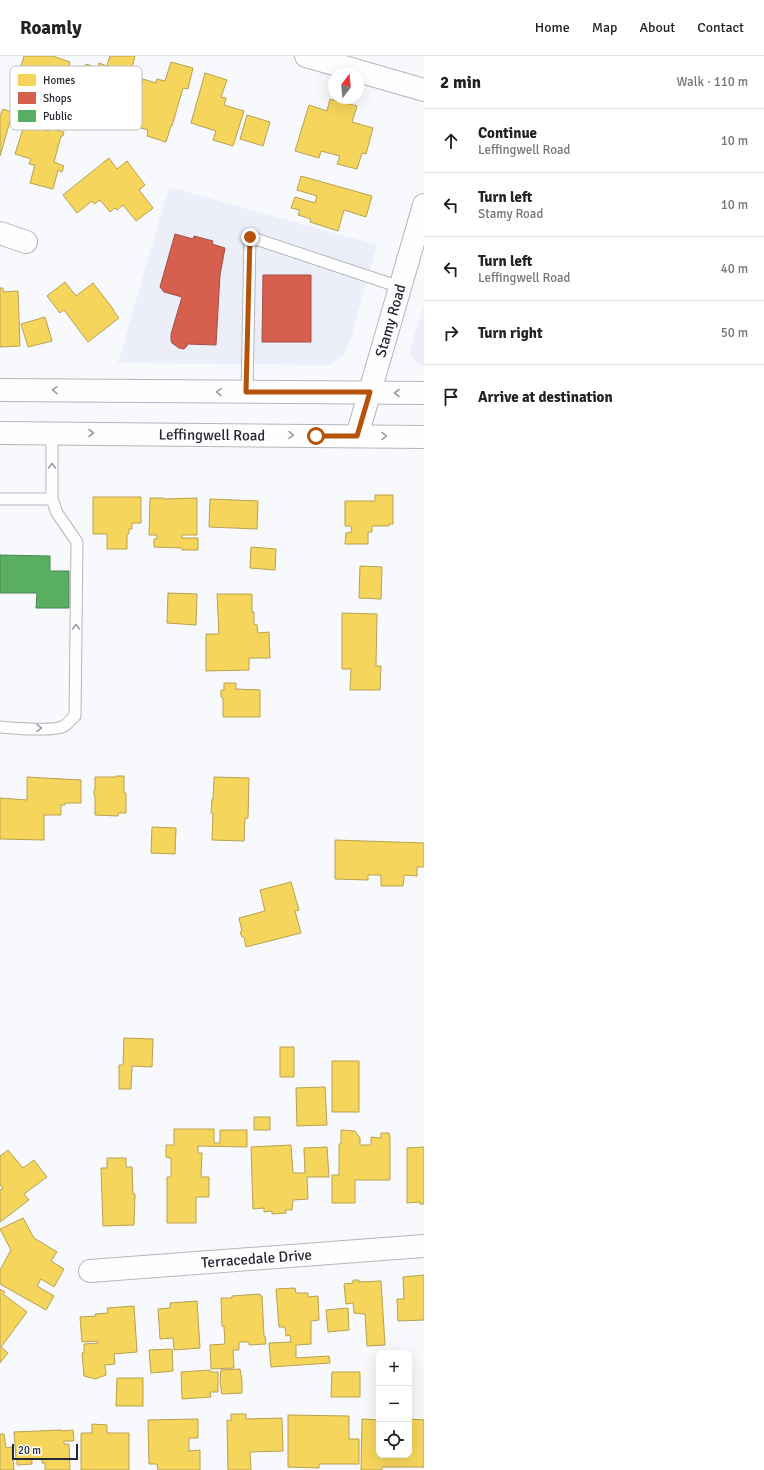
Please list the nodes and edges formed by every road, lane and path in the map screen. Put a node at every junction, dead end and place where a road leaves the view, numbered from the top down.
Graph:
1 (306, 56) edge
2 (424, 90) edge
3 (424, 205) edge
4 (0, 233) edge
5 (26, 242) dead end
6 (400, 287) junction
7 (0, 390) edge
8 (246, 392) junction
9 (370, 392) junction
10 (424, 393) edge
11 (0, 433) edge
12 (52, 433) junction
13 (357, 436) junction
14 (424, 437) edge
15 (0, 499) edge
16 (52, 499) junction
17 (0, 727) edge
18 (424, 1246) edge
19 (90, 1271) dead end

1 - 2 main road
3 - 6 main road, Stamy Road
4 - 5 main road
6 - 8 lane
6 - 9 main road, Stamy Road
8 -> 7 main road
8 - 9 main road
10 -> 9 main road
9 - 13 main road, Stamy Road
11 - 12 main road, Leffingwell Road
12 -> 13 main road, Leffingwell Road
16 -> 12 lane
13 -> 14 main road, Leffingwell Road
15 - 16 lane
17 -> 16 lane
18 - 19 main road, Terracedale Drive

